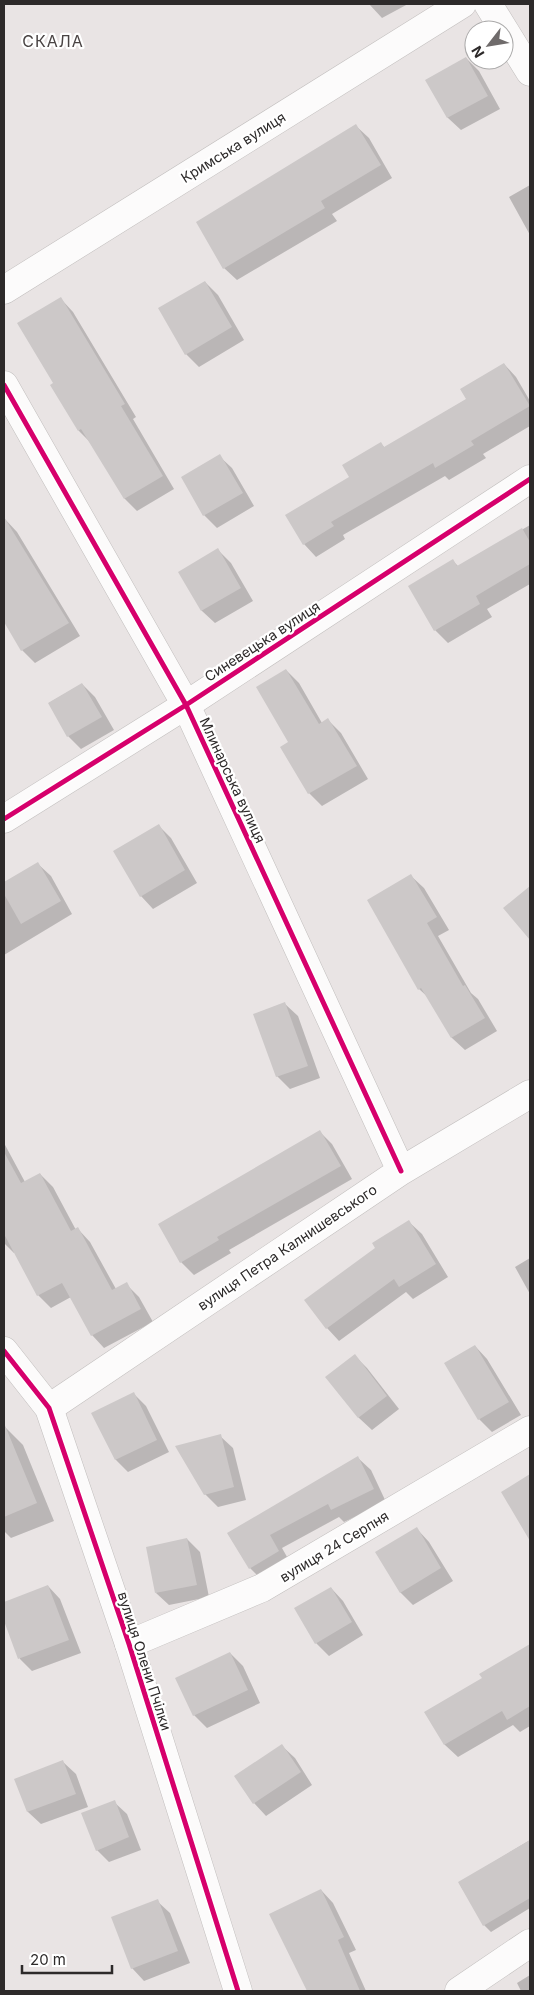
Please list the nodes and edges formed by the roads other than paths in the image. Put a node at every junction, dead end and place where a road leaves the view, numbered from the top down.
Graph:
1 (462, 4) edge
2 (488, 4) edge
3 (530, 72) edge
4 (4, 290) edge
5 (4, 385) edge
6 (530, 479) edge
7 (186, 705) junction
8 (4, 820) edge
9 (530, 1094) edge
10 (401, 1171) junction
11 (4, 1351) edge
12 (49, 1408) junction
13 (530, 1430) edge
14 (129, 1644) junction
15 (530, 1943) edge
16 (238, 1991) edge
17 (459, 1991) edge

1 - 4 street, Кримська вулиця
2 - 3 street
5 - 7 street, Млинарська вулиця
6 - 7 street, Синевецька вулиця
7 - 8 street, Синевецька вулиця
7 - 10 street, Млинарська вулиця
9 - 10 street, вулиця Петра Калнишевського
10 - 12 street, вулиця Петра Калнишевського
11 - 12 street, вулиця Олени Пчілки
12 - 14 street, вулиця Олени Пчілки
13 - 14 street, вулиця 24 Серпня
14 - 16 street, вулиця Олени Пчілки
15 - 17 street

